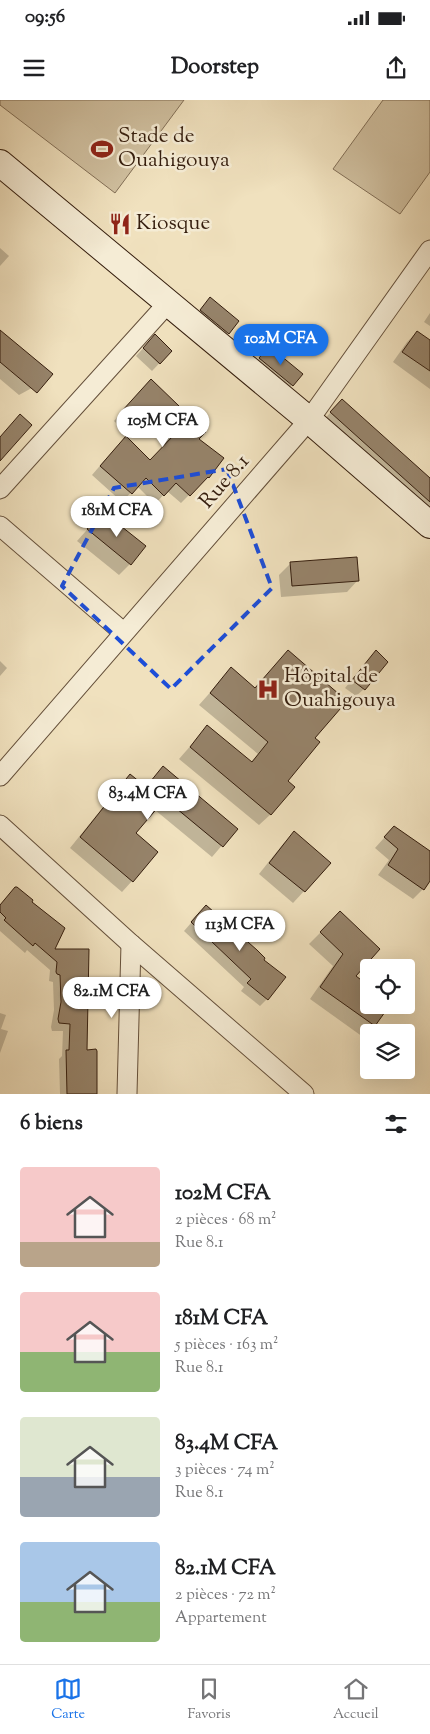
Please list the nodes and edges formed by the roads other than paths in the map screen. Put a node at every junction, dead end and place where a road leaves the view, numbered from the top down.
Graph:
1 (0, 163) edge
2 (430, 250) edge
3 (168, 303) junction
4 (309, 420) junction
5 (0, 489) edge
6 (430, 525) edge
7 (0, 526) edge
8 (123, 632) junction
9 (0, 776) edge
10 (0, 825) edge
11 (131, 944) junction
12 (127, 1094) edge
13 (304, 1094) edge

1 - 3 main road
2 - 4 street, Rue 8.1
3 - 4 main road
3 - 5 street
4 - 6 main road
4 - 8 street, Rue 8.1
7 - 8 street
8 - 9 street, Rue 8.1
10 - 11 street
11 - 12 street
11 - 13 street

